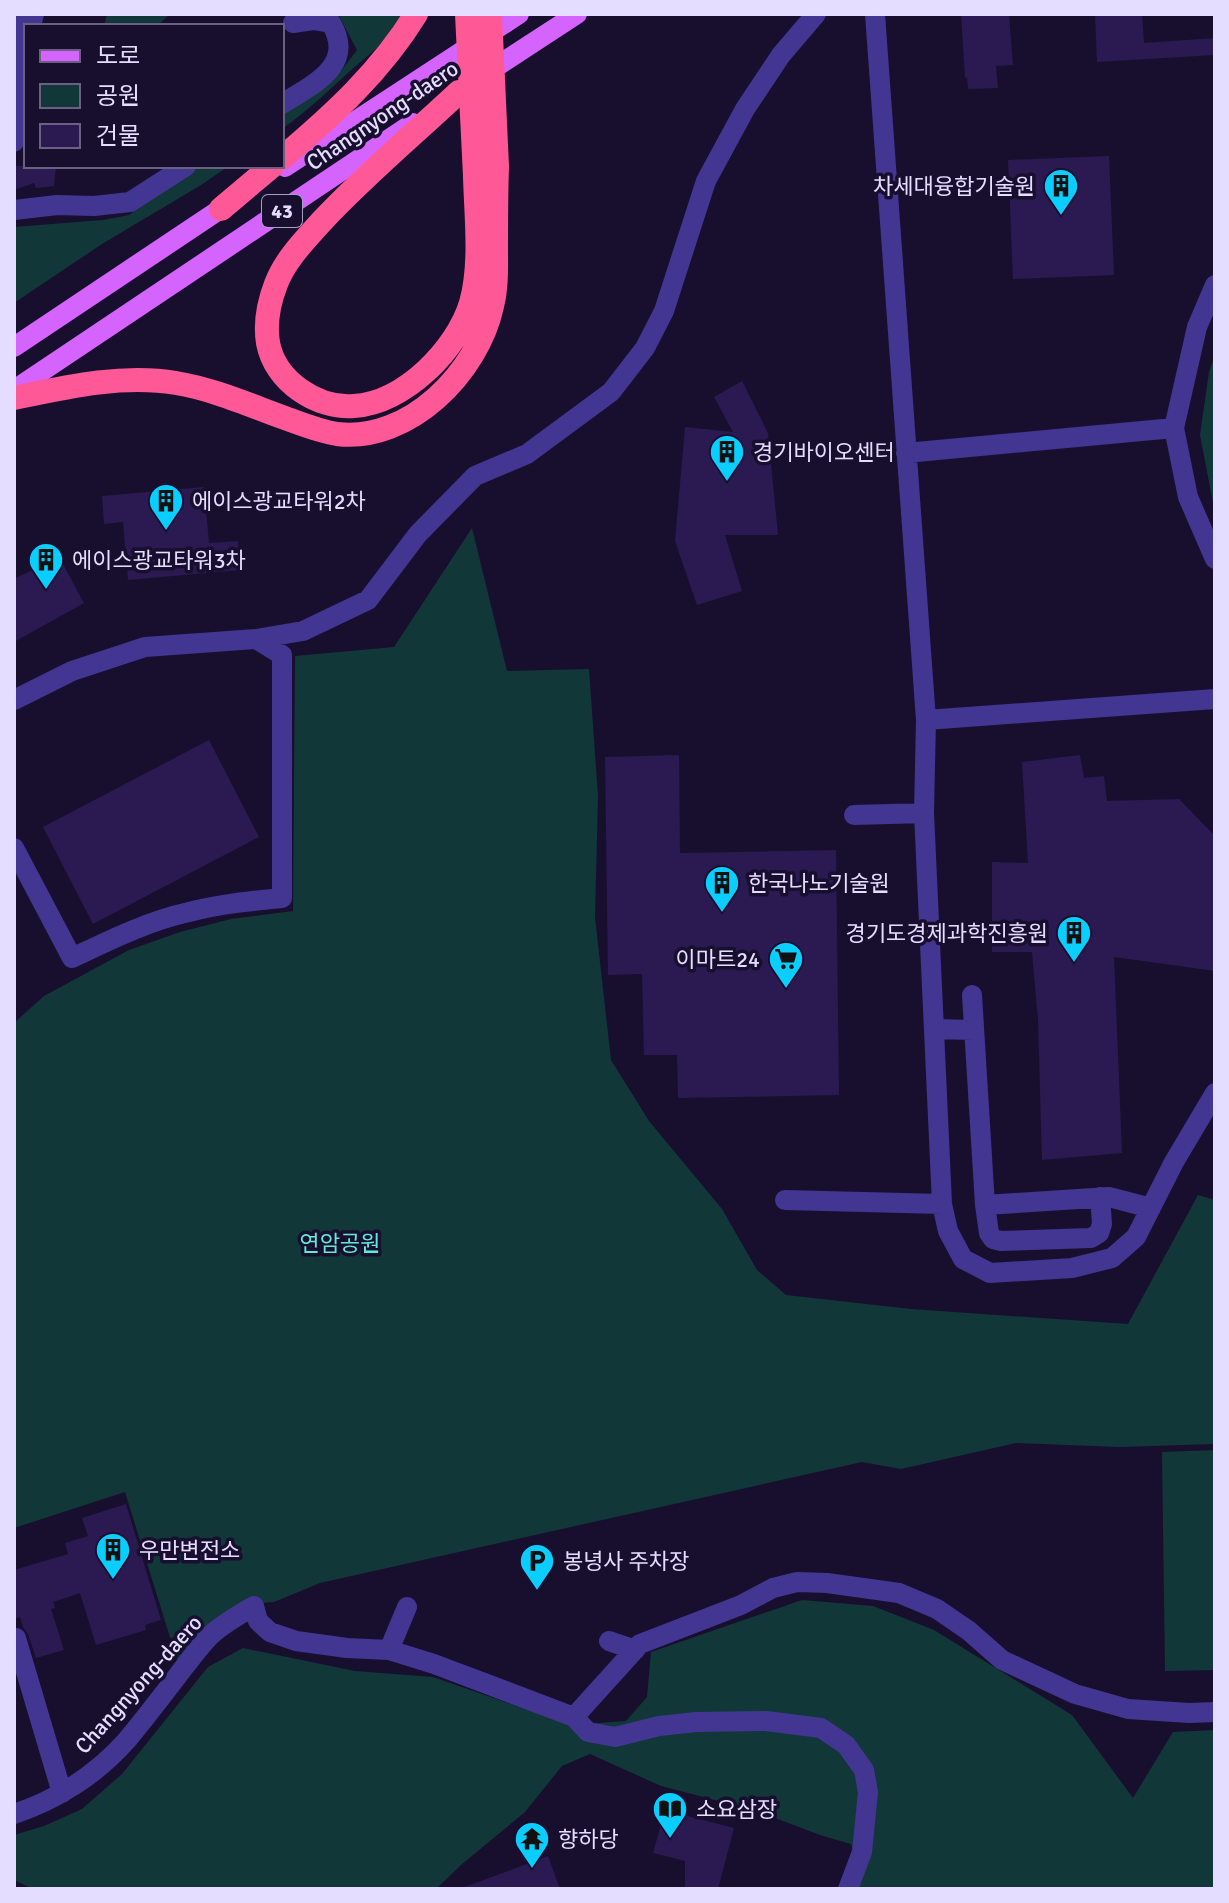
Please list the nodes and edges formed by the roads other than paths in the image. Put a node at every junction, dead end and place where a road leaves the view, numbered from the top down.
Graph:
1 (16, 14) edge
2 (416, 14) edge
3 (467, 14) edge
4 (490, 14) edge
5 (519, 14) edge
6 (577, 14) edge
7 (816, 14) edge
8 (875, 14) edge
9 (293, 23) dead end
10 (24, 42) edge
11 (24, 59) edge
12 (459, 92) junction
13 (284, 103) edge
14 (14, 142) edge
15 (284, 156) edge
16 (183, 168) edge
17 (270, 168) edge
18 (284, 168) edge
19 (284, 168) edge
20 (486, 172) junction
21 (221, 209) junction
22 (14, 210) edge
23 (1215, 285) edge
24 (14, 347) edge
25 (14, 390) edge
26 (14, 398) edge
27 (1174, 428) junction
28 (906, 453) junction
29 (1215, 559) edge
30 (256, 639) junction
31 (1215, 699) edge
32 (14, 700) edge
33 (926, 720) junction
34 (924, 813) junction
35 (854, 815) dead end
36 (14, 848) edge
37 (972, 995) dead end
38 (934, 1029) junction
39 (974, 1030) junction
40 (1215, 1093) edge
41 (1100, 1197) junction
42 (785, 1200) dead end
43 (942, 1204) junction
44 (985, 1205) junction
45 (1151, 1208) junction
46 (407, 1607) dead end
47 (16, 1638) edge
48 (609, 1641) dead end
49 (389, 1650) junction
50 (635, 1650) junction
51 (1215, 1712) edge
52 (574, 1717) junction
53 (62, 1793) junction
54 (14, 1814) edge
55 (848, 1889) edge

1 - 10 street
2 - 15 highway
3 - 20 highway, bridge
4 - 20 highway, bridge
5 - 18 main road, Changnyong-daero / 43
6 - 12 main road, Changnyong-daero / 43
7 - 30 street
8 - 28 street
9 - 13 street
11 - 14 street
12 - 20 highway
12 - 25 main road, Changnyong-daero / 43
16 - 22 street
17 - 21 highway
19 - 21 main road, Changnyong-daero / 43
20 - 26 highway
21 - 24 main road, Changnyong-daero / 43
23 - 27 street
27 - 28 street
27 - 29 street
28 - 33 street
30 - 32 street
30 - 36 street
31 - 33 street
33 - 34 street
34 - 35 street
34 - 38 street
37 - 39 street
38 - 39 street
38 - 43 street
39 - 44 street
40 - 45 street
41 - 44 street
41 - 44 street
41 - 45 street
42 - 43 street
43 - 45 street
46 - 49 street
47 - 53 street
48 - 50 street
49 - 52 street
49 - 53 street, Changnyong-daero
50 - 51 street
50 - 52 street
52 - 55 street
53 - 54 street, Changnyong-daero

